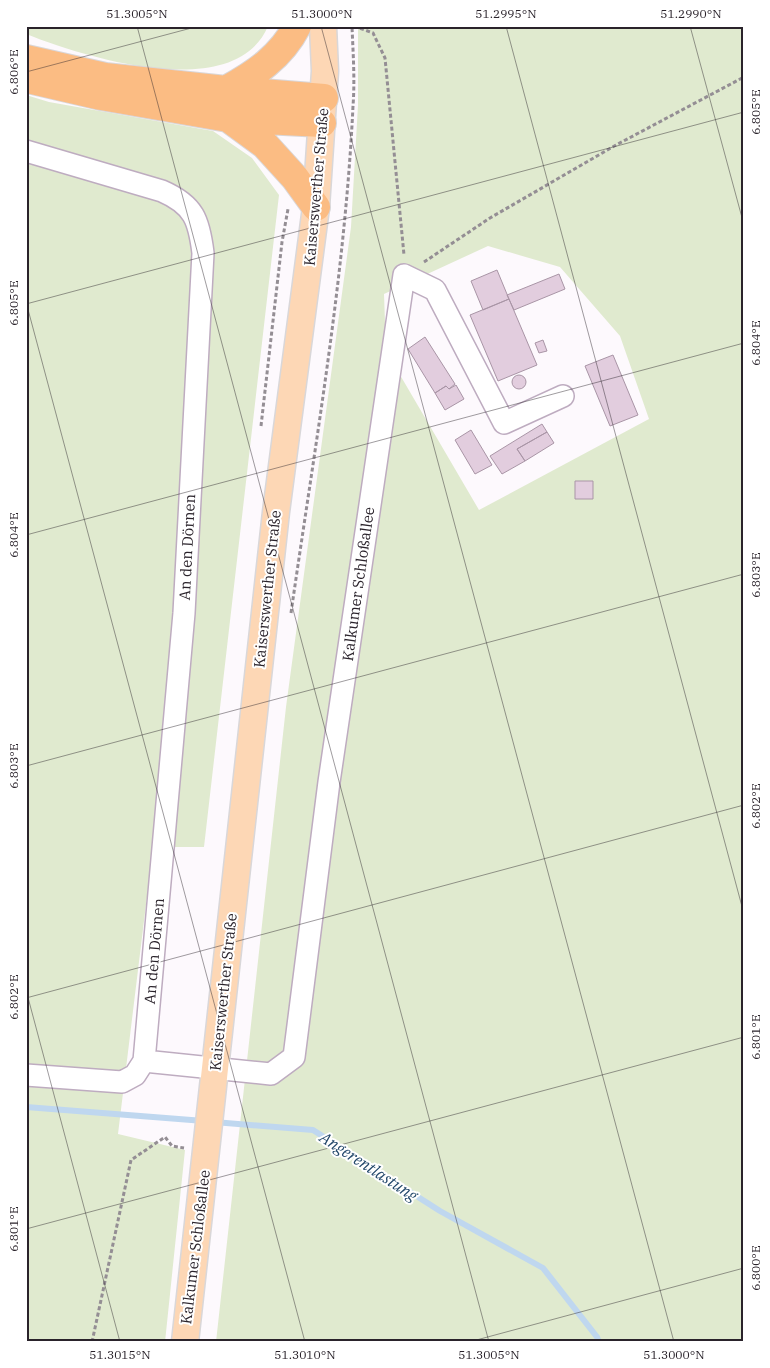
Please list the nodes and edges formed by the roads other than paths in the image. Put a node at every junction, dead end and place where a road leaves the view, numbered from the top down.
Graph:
1 (297, 26) edge
2 (323, 26) edge
3 (26, 59) edge
4 (26, 79) edge
5 (226, 90) junction
6 (323, 110) junction
7 (228, 118) junction
8 (26, 151) edge
9 (316, 207) junction
10 (563, 396) dead end
11 (144, 1061) junction
12 (26, 1075) edge
13 (214, 1080) junction
14 (206, 1153) joint
15 (184, 1342) edge

1 - 5 highway
2 - 6 main road, Kaiserswerther Straße
3 - 5 highway
4 - 7 highway
5 - 6 highway
6 - 7 highway
6 - 9 main road, Kaiserswerther Straße
7 - 9 highway
8 - 11 lane, An den Dörnen
9 - 13 main road, Kaiserswerther Straße
10 - 13 lane, Kalkumer Schloßallee
11 - 12 lane
11 - 13 lane, Kalkumer Schloßallee
13 - 14 main road, Kaiserswerther Straße
14 - 15 main road, Kalkumer Schloßallee

